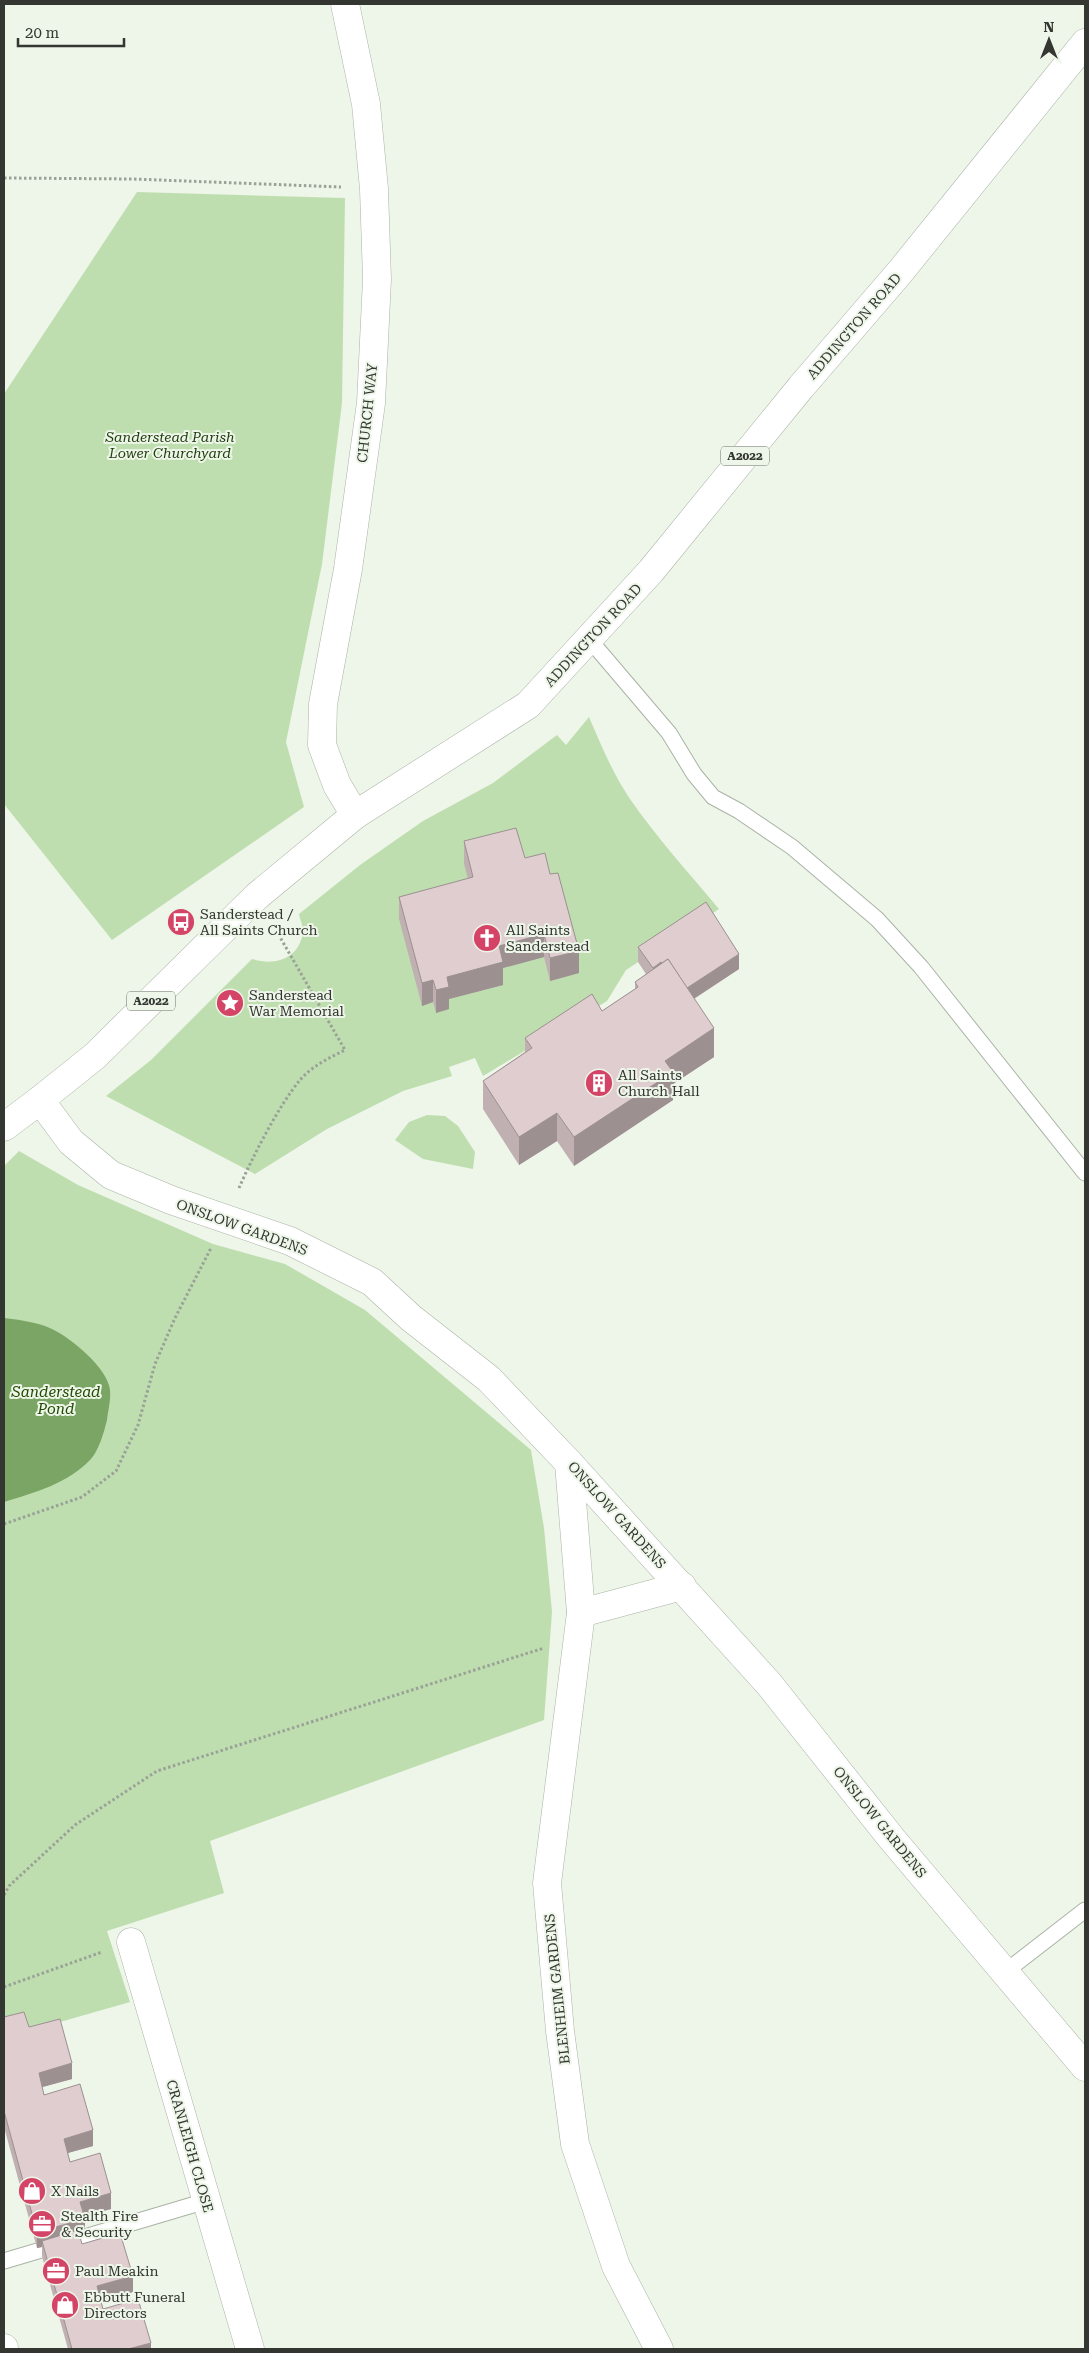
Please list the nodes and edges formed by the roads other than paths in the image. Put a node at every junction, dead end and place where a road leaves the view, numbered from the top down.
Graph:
1 (345, 4) edge
2 (1085, 43) edge
3 (589, 639) junction
4 (355, 815) junction
5 (40, 1100) junction
6 (4, 1127) edge
7 (1083, 1165) edge
8 (569, 1463) junction
9 (682, 1586) junction
10 (581, 1613) junction
11 (1085, 1910) edge
12 (131, 1942) road end
13 (1005, 1972) junction
14 (1085, 2067) edge
15 (206, 2201) junction
16 (4, 2261) edge
17 (250, 2349) edge
18 (659, 2349) edge

1 - 4 street, CHURCH WAY
2 - 3 street, ADDINGTON ROAD / A2022
3 - 4 street, ADDINGTON ROAD / A2022
3 - 7 lane
4 - 5 street, ADDINGTON ROAD / A2022
5 - 6 street, ADDINGTON ROAD / A2022
5 - 8 street, ONSLOW GARDENS
8 - 9 street, ONSLOW GARDENS
8 - 10 street, BLENHEIM GARDENS
9 - 10 street
9 - 13 street, ONSLOW GARDENS
10 - 18 street, BLENHEIM GARDENS
11 - 13 lane
12 - 15 street, CRANLEIGH CLOSE
13 - 14 street, ONSLOW GARDENS
15 - 16 lane
15 - 17 street, CRANLEIGH CLOSE

